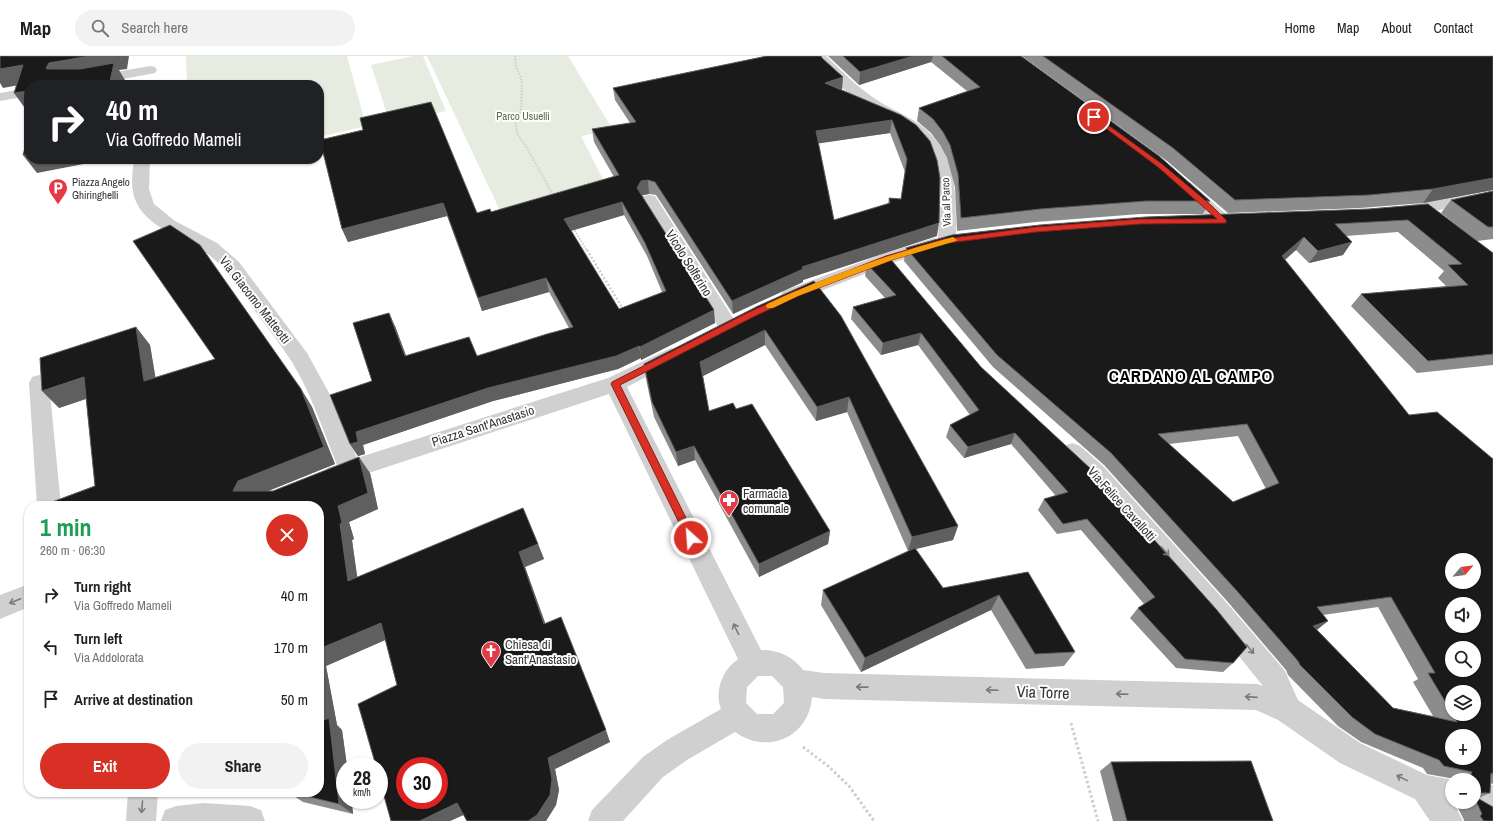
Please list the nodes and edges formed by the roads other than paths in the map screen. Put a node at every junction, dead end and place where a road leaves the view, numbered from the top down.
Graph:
1 (818, 56) edge
2 (151, 63) edge
3 (85, 80) edge
4 (149, 80) edge
5 (24, 93) edge
6 (0, 97) edge
7 (142, 164) edge
8 (1171, 175) edge
9 (1493, 196) edge
10 (649, 200) dead end
11 (1423, 208) junction
12 (1384, 212) edge
13 (1201, 222) edge
14 (1441, 222) edge
15 (889, 258) junction
16 (904, 276) edge
17 (776, 303) edge
18 (745, 318) edge
19 (689, 346) edge
20 (39, 383) edge
21 (615, 384) junction
22 (1060, 440) edge
23 (350, 469) junction
24 (316, 483) edge
25 (49, 501) edge
26 (24, 597) edge
27 (0, 607) edge
28 (754, 664) junction
29 (796, 682) junction
30 (1288, 710) junction
31 (738, 715) junction
32 (1438, 791) edge
33 (143, 797) edge
34 (1481, 798) edge
35 (1493, 800) edge
36 (141, 821) edge
37 (176, 821) edge
38 (250, 821) edge
39 (603, 821) edge
40 (1448, 821) edge

1 - 15 street, Via al Parco
2 - 3 street
2 - 4 street
5 - 6 street
7 - 23 street, Via Giacomo Matteotti
8 - 13 street
9 - 11 street
10 - 18 street, Vicolo Solferino
11 - 12 street
11 - 14 street
15 - 16 street
15 - 17 street
19 - 21 street, Piazza Sant'Anastasio
20 - 25 street
21 - 23 street, Piazza Sant'Anastasio
28 -> 21 street
22 -> 30 street, Via Felice Cavallotti
23 - 24 street, Piazza Sant'Anastasio
26 -> 27 street
28 - 29 street
28 - 31 street
30 -> 29 street, Via Torre
29 - 31 street
32 -> 30 street, Via Torre
31 - 39 street
32 - 40 street
33 -> 36 street
34 - 35 street
37 - 38 street

